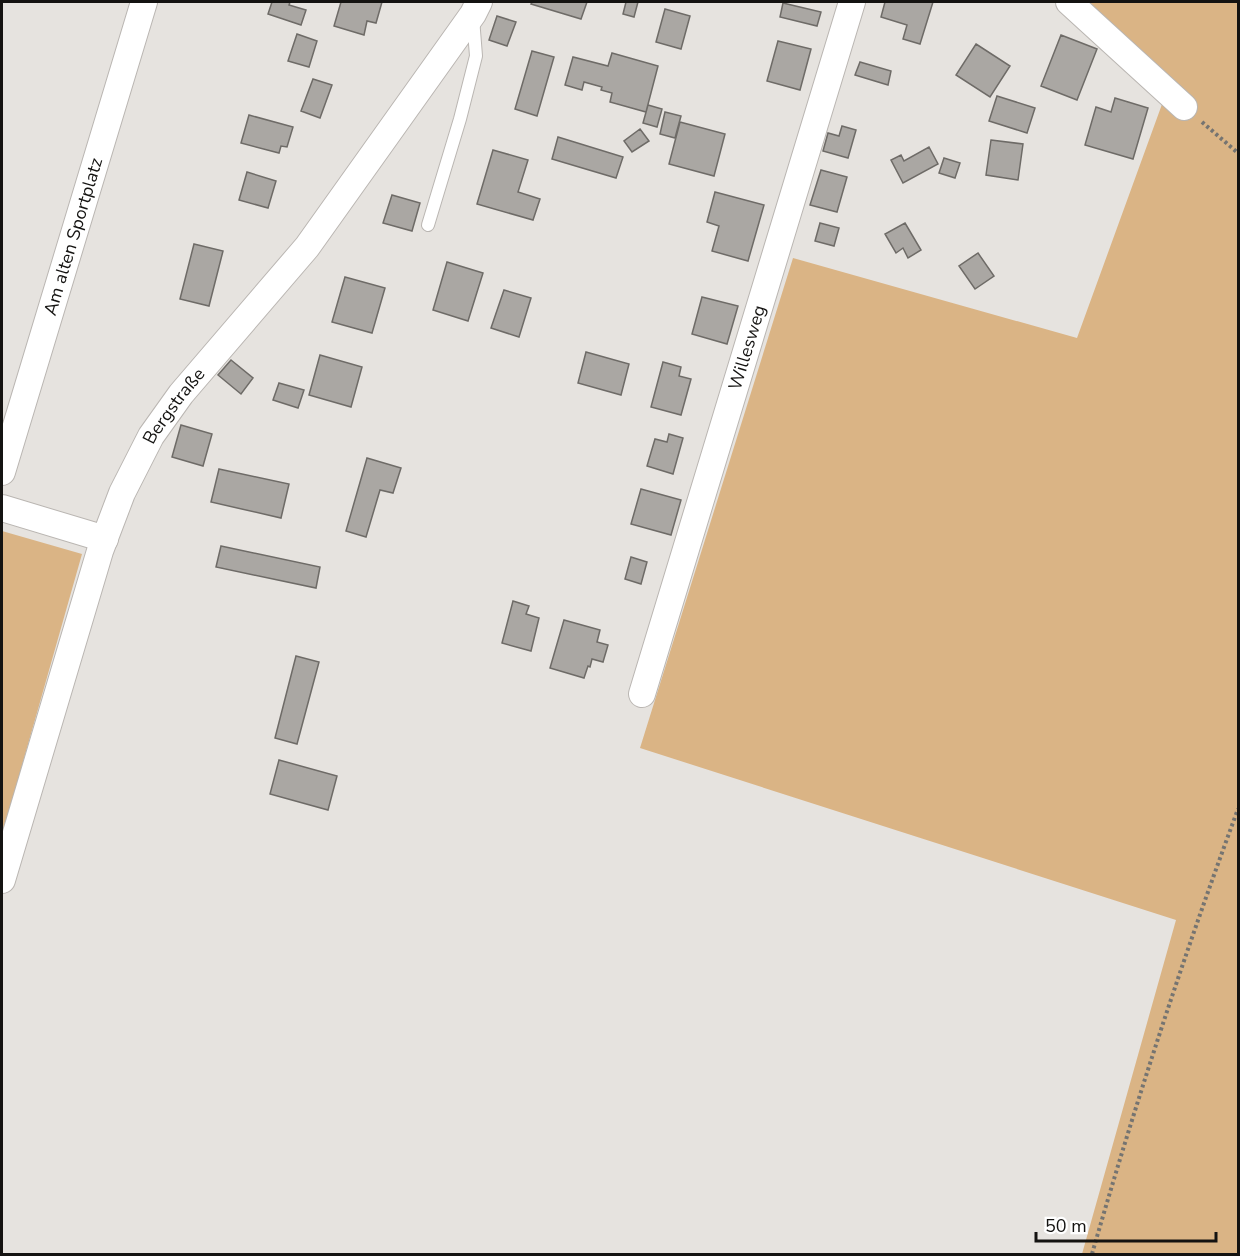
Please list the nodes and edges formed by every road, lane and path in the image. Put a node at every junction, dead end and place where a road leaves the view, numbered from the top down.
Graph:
1 (144, 2) edge
2 (852, 2) edge
3 (1069, 2) edge
4 (476, 8) edge
5 (1184, 107) joint
6 (1239, 153) edge
7 (428, 225) dead end
8 (2, 471) edge
9 (2, 508) edge
10 (105, 539) junction
11 (642, 694) dead end
12 (1239, 808) edge
13 (2, 880) edge
14 (1092, 1254) edge

1 - 8 street, Am alten Sportplatz
2 - 11 street, Willesweg
3 - 5 street
4 - 7 lane
4 - 10 street, Bergstraße
5 - 6 path
9 - 10 street
10 - 13 street, Bergstraße
12 - 14 path

